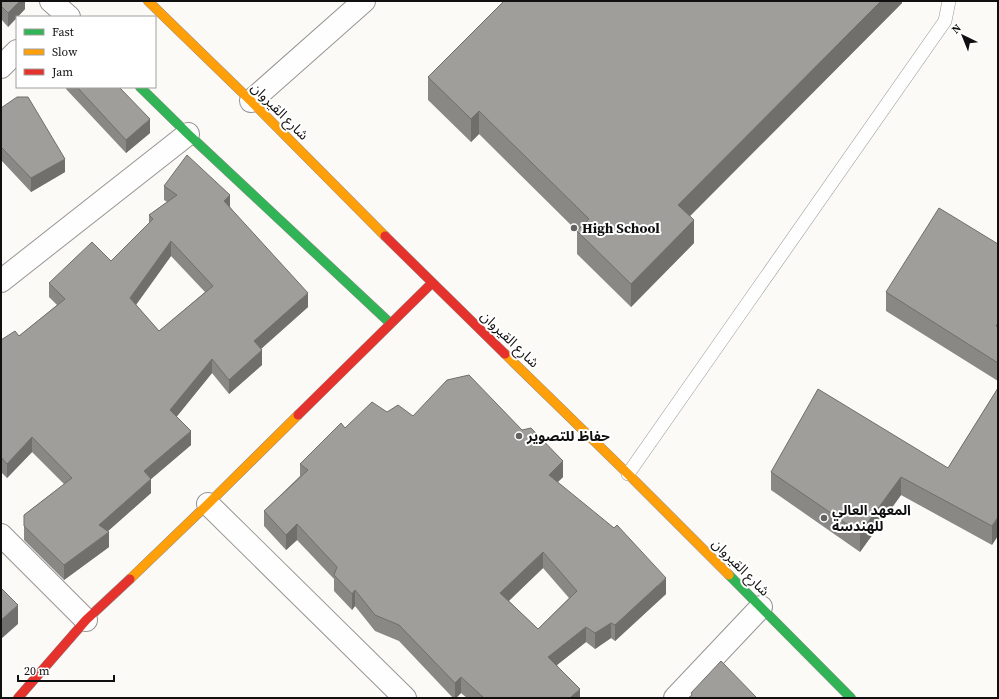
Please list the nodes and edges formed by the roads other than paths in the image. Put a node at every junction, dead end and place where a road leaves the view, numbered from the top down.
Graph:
1 (148, 1) edge
2 (364, 1) edge
3 (950, 1) edge
4 (16, 52) edge
5 (1, 67) edge
6 (141, 88) edge
7 (251, 101) junction
8 (188, 134) junction
9 (1, 281) edge
10 (432, 283) junction
11 (390, 323) junction
12 (628, 474) junction
13 (208, 504) junction
14 (1, 534) edge
15 (761, 607) junction
16 (86, 620) junction
17 (18, 698) edge
18 (405, 698) edge
19 (674, 698) edge
20 (851, 698) edge

1 - 7 main road, شارع القيروان
2 - 7 street
3 - 12 lane
4 - 5 street
6 - 8 main road
7 - 10 main road, شارع القيروان
8 - 9 street
8 - 11 main road
10 - 11 main road
10 - 12 main road, شارع القيروان
11 - 13 main road
12 - 15 main road, شارع القيروان
13 - 16 main road
13 - 18 street
14 - 16 street
15 - 19 street
15 - 20 main road, شارع القيروان
16 - 17 main road

